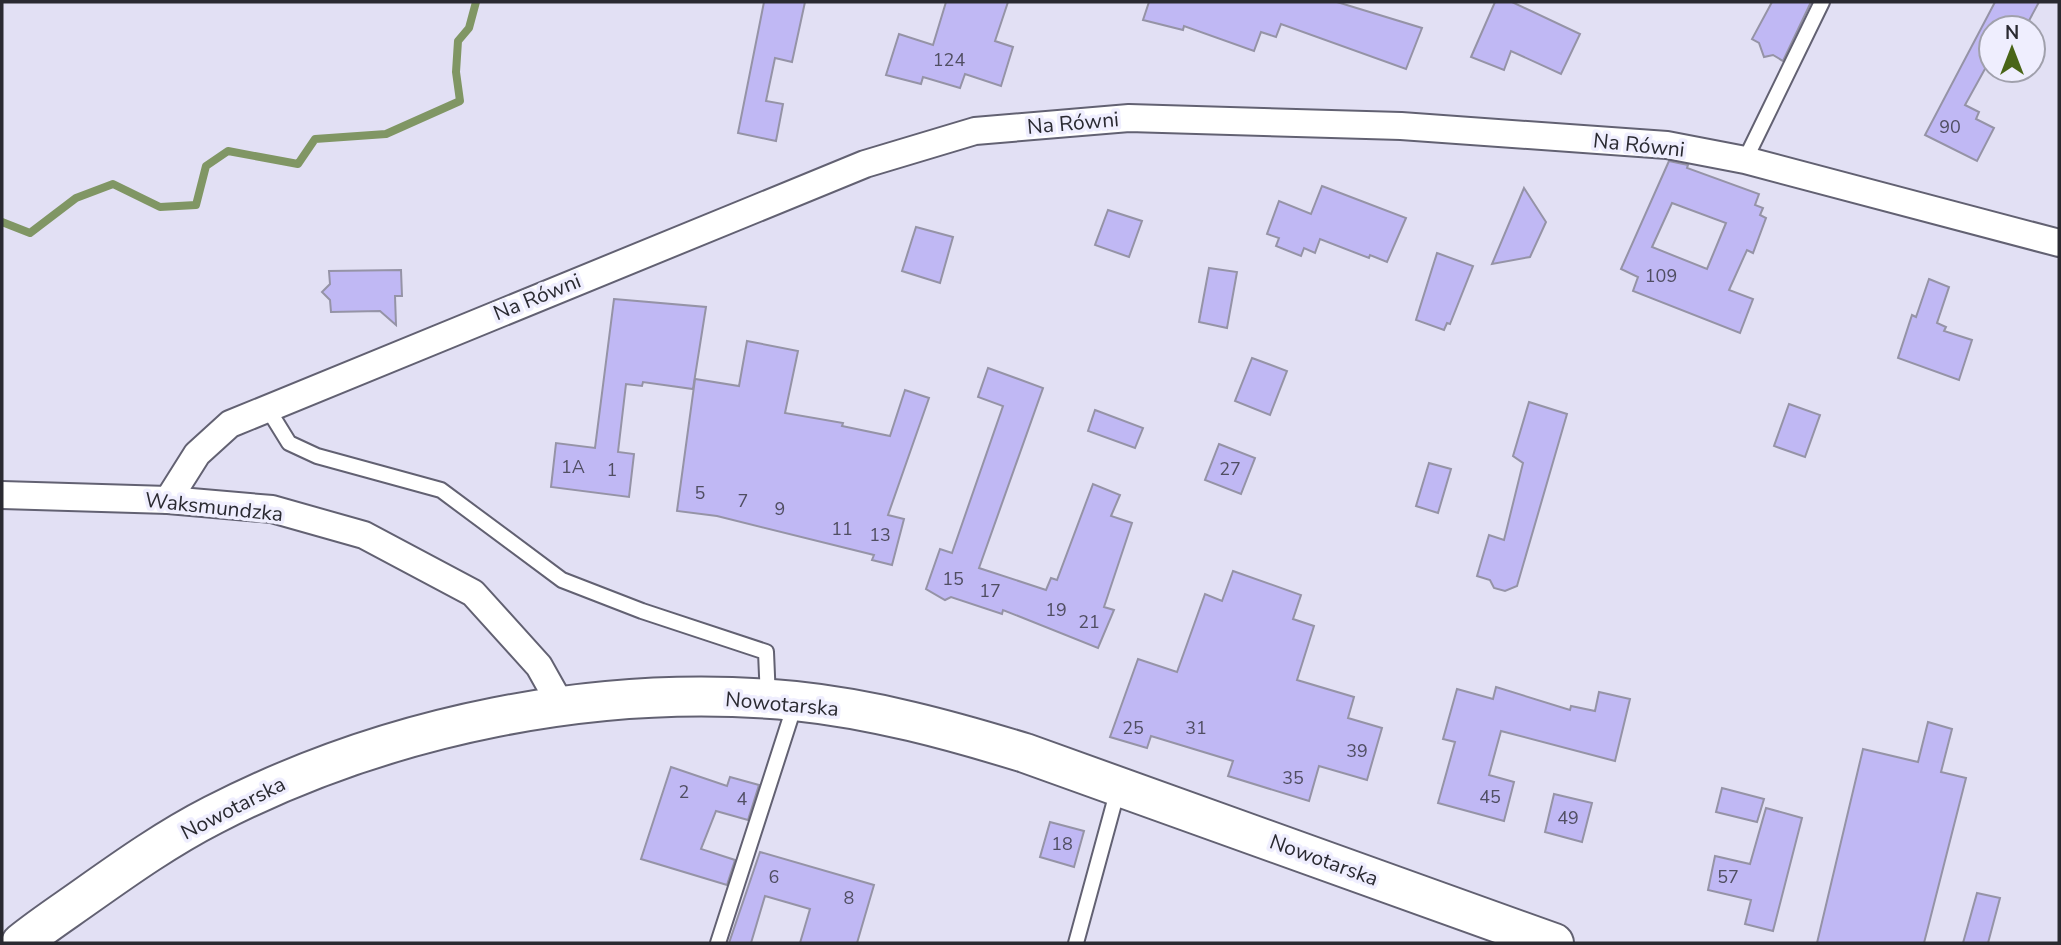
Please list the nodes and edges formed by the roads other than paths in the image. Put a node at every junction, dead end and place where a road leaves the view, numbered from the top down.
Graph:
1 (1822, 2) edge
2 (1745, 160) junction
3 (2059, 243) edge
4 (268, 409) junction
5 (2, 495) edge
6 (168, 500) junction
7 (782, 700) junction
8 (562, 708) junction
9 (1119, 786) junction
10 (24, 941) edge
11 (718, 943) edge
12 (1076, 943) edge
13 (1554, 943) edge

1 - 2 lane
2 - 3 street, Na Równi
2 - 4 street, Na Równi
4 - 6 street, Na Równi
4 - 7 lane
5 - 6 street, Waksmundzka
6 - 8 street, Waksmundzka
7 - 8 street, Nowotarska
7 - 9 street, Nowotarska
7 - 11 lane
8 - 10 street, Nowotarska
9 - 12 lane
9 - 13 street, Nowotarska

